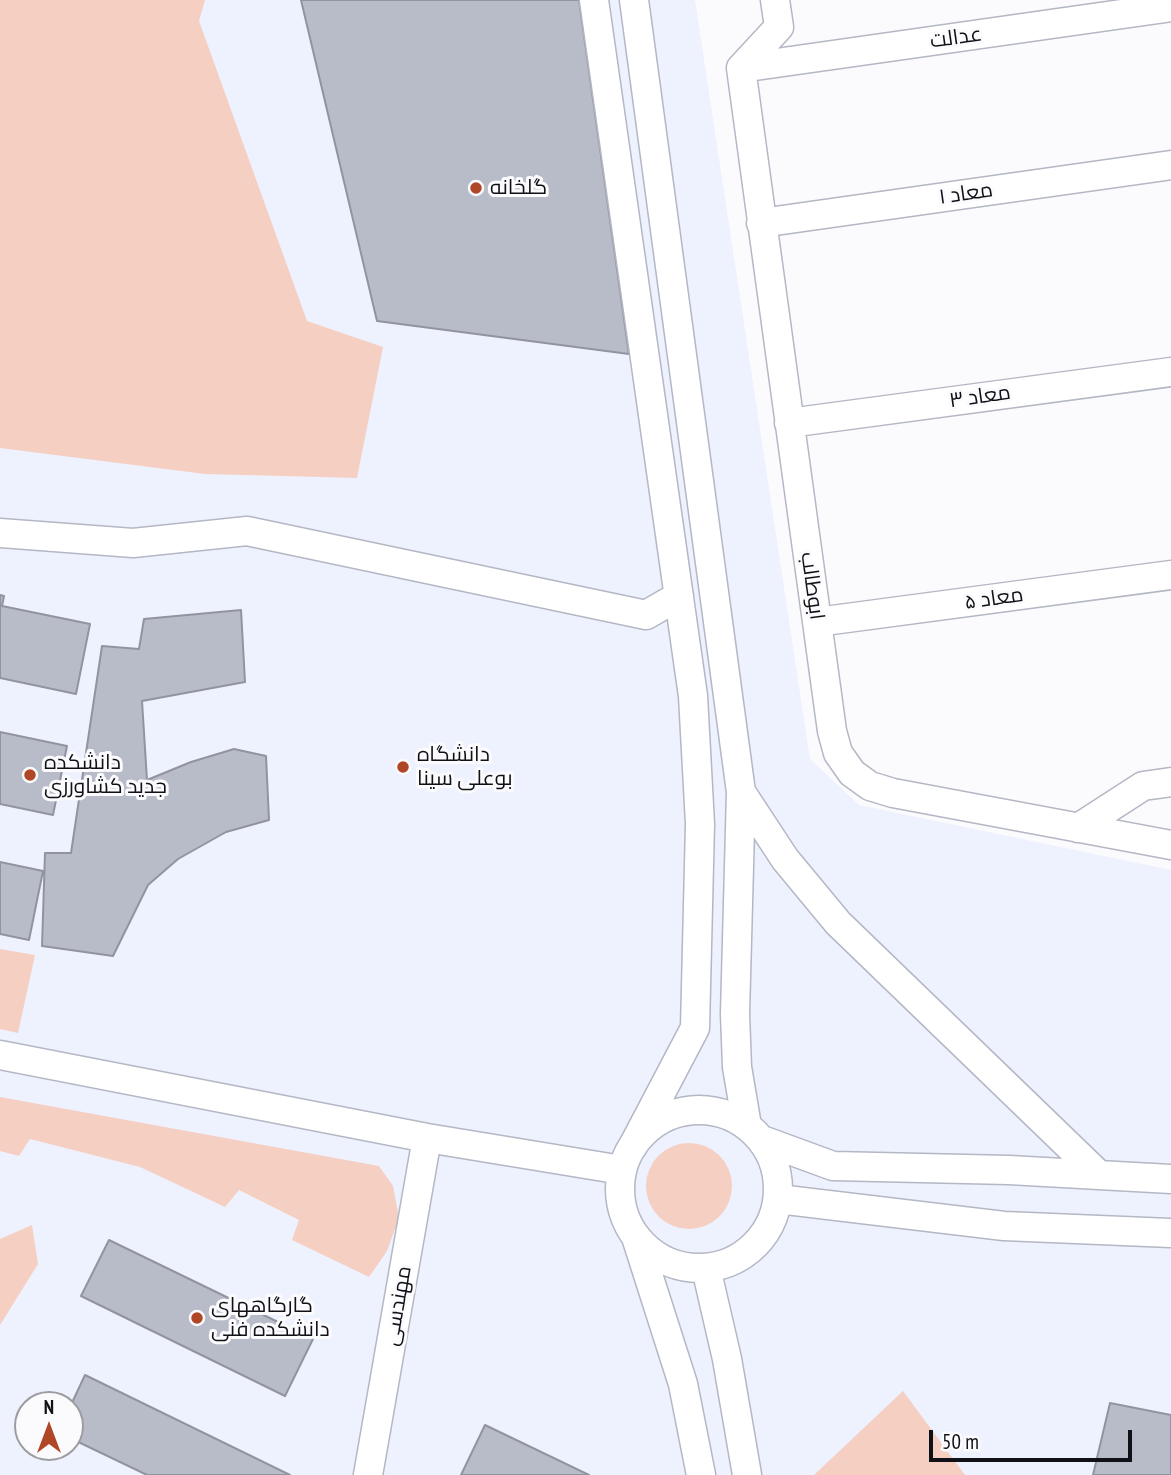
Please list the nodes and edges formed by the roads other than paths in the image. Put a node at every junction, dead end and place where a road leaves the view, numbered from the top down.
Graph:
1 (594, 0) edge
2 (634, 0) edge
3 (775, 0) edge
4 (1171, 7) edge
5 (741, 68) junction
6 (1171, 165) edge
7 (761, 223) junction
8 (1171, 372) edge
9 (789, 423) junction
10 (0, 533) edge
11 (1171, 575) edge
12 (679, 596) junction
13 (817, 622) junction
14 (1171, 782) edge
15 (741, 792) junction
16 (1078, 828) junction
17 (1171, 845) edge
18 (0, 1055) edge
19 (755, 1133) junction
20 (427, 1138) junction
21 (627, 1158) junction
22 (1099, 1175) junction
23 (1171, 1179) edge
24 (778, 1199) junction
25 (1171, 1233) edge
26 (636, 1237) junction
27 (706, 1268) junction
28 (368, 1475) edge
29 (701, 1475) edge
30 (747, 1475) edge

1 - 12 street
2 - 15 street
3 - 5 street
4 - 5 street, عدالت
5 - 7 street, ابوطالب
6 - 7 street, معاد ۱
7 - 9 street, ابوطالب
8 - 9 street, معاد ۳
9 - 13 street, ابوطالب
10 - 12 street
11 - 13 street, معاد ۵
12 - 21 street
13 - 16 street, ابوطالب
14 - 16 street
15 - 19 street
15 - 22 street
16 - 17 street, ابوطالب
18 - 20 street
19 - 21 street
19 - 22 street
19 - 24 street
20 - 21 street
20 - 28 street, مهندسی
21 - 26 street
22 - 23 street
24 - 25 street
24 - 27 street
26 - 27 street
26 - 29 street
27 - 30 street

